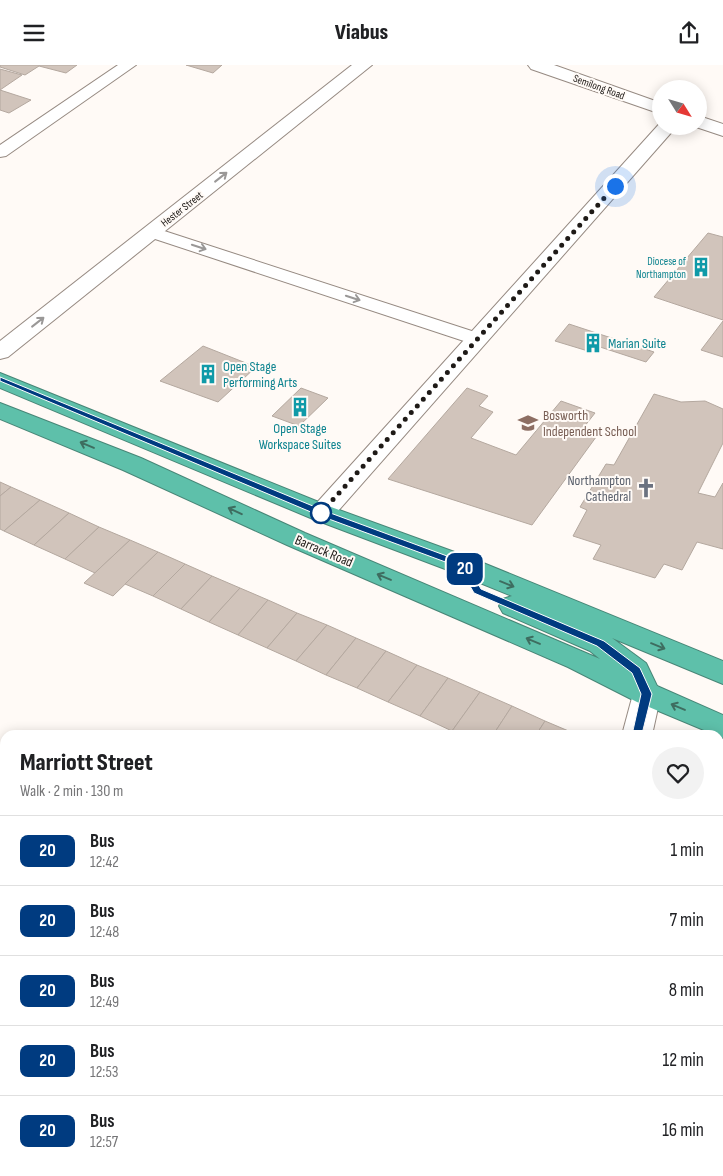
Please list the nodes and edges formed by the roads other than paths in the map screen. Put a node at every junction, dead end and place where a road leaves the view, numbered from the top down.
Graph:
1 (128, 65) edge
2 (363, 65) edge
3 (536, 65) edge
4 (598, 70) dead end
5 (583, 81) junction
6 (652, 106) edge
7 (708, 125) edge
8 (723, 130) edge
9 (660, 135) edge
10 (0, 151) edge
11 (152, 232) junction
12 (477, 339) junction
13 (0, 352) edge
14 (0, 380) edge
15 (0, 410) edge
16 (322, 513) junction
17 (462, 565) junction
18 (723, 673) edge
19 (646, 694) junction
20 (723, 727) edge
21 (638, 730) edge

1 - 10 lane
11 -> 2 street, Hester Street
3 - 5 street, Semilong Road
4 - 5 street
5 - 6 street, Semilong Road
7 - 8 street
9 - 12 street
11 -> 12 lane
13 -> 11 street, Hester Street
12 - 16 street
14 - 16 highway
19 -> 15 highway, Barrack Road
16 - 17 highway
17 -> 18 highway
17 - 19 highway
20 -> 19 highway, Barrack Road
19 - 21 street

